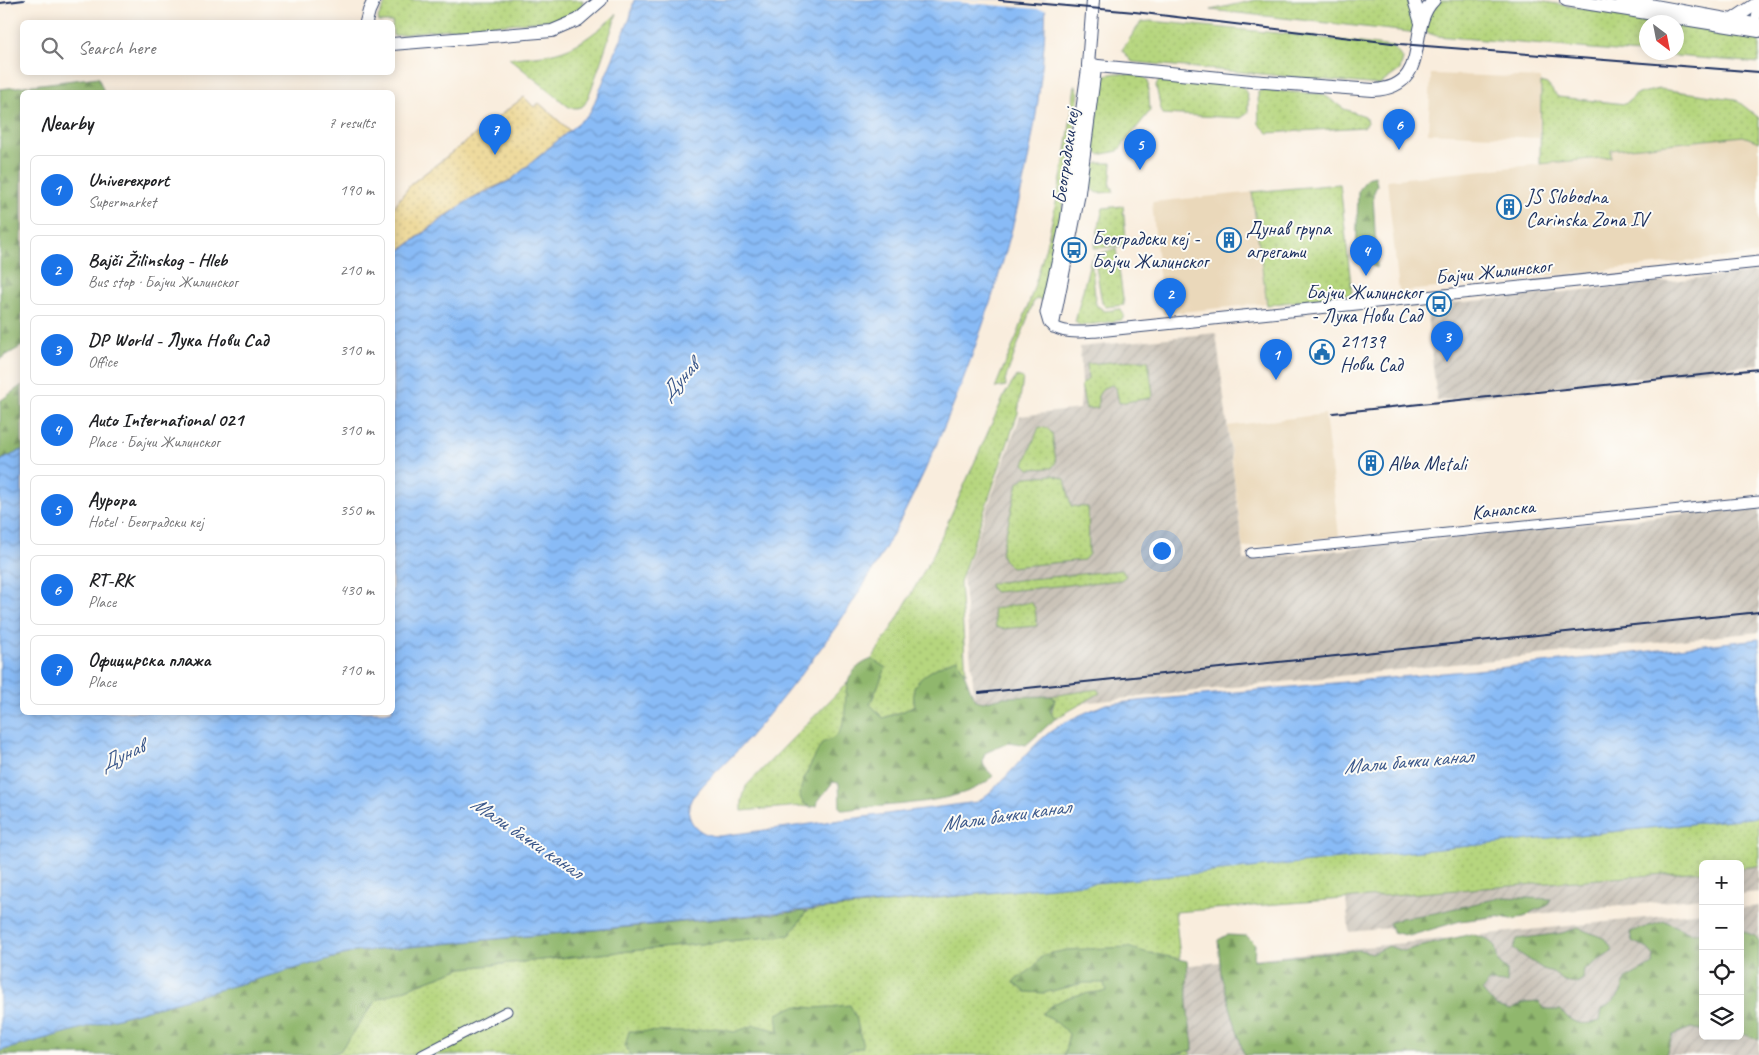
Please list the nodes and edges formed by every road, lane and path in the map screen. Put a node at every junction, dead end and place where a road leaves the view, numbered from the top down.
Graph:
1 (374, 0) edge
2 (601, 0) edge
3 (1093, 0) edge
4 (1100, 0) edge
5 (1414, 0) edge
6 (1434, 0) edge
7 (1566, 0) edge
8 (1622, 0) edge
9 (1759, 3) edge
10 (1735, 18) junction
11 (367, 20) edge
12 (1422, 26) junction
13 (1756, 27) edge
14 (395, 44) edge
15 (1092, 65) junction
16 (1759, 262) edge
17 (1051, 319) joint
18 (1759, 501) edge
19 (1251, 553) dead end
20 (507, 1011) dead end
21 (422, 1055) edge

1 - 11 main road
2 - 14 main road
3 - 15 main road, Београдски кеј
4 - 15 main road, Београдски кеј
5 - 12 main road
6 - 12 main road
7 - 13 main road
8 - 10 main road
9 - 10 main road
9 - 13 street
10 - 13 main road
12 - 15 main road
15 - 17 street, Београдски кеј
16 - 17 street, Бајчи Жилинског
18 - 19 street, Каналска
20 - 21 street

